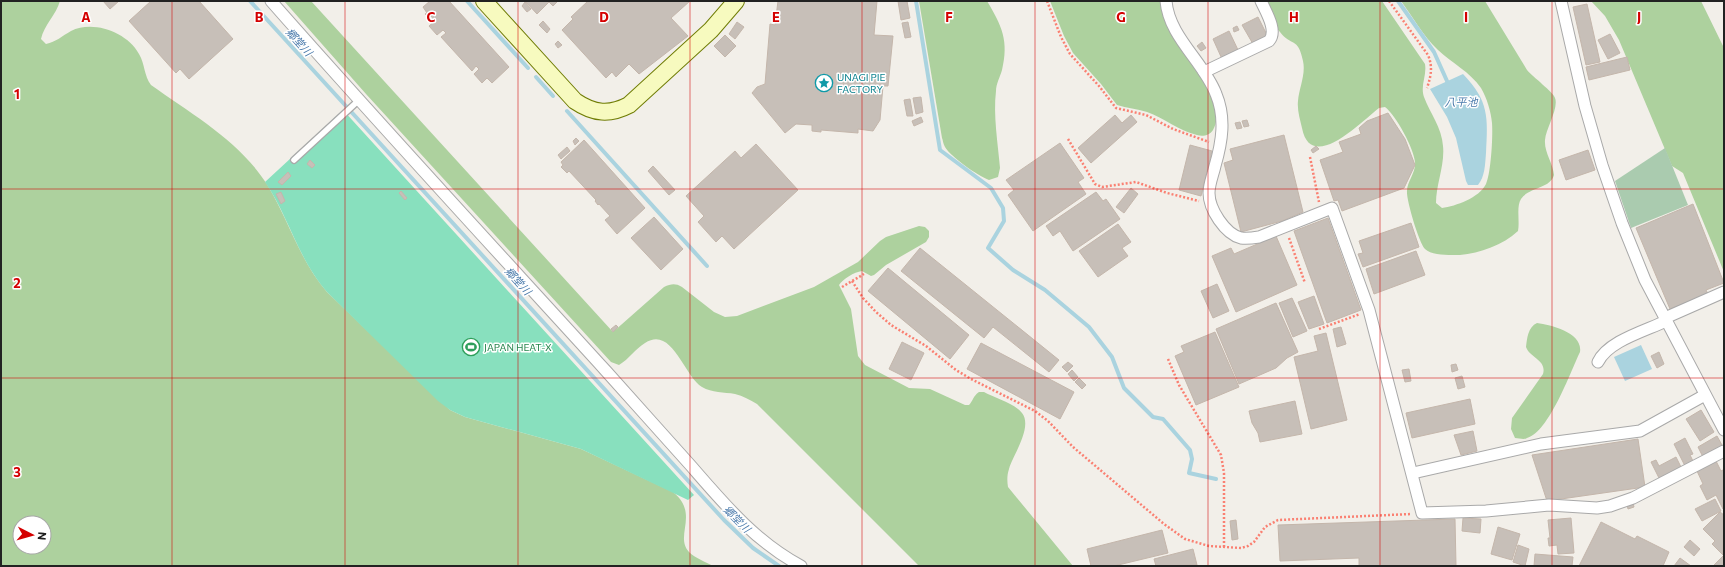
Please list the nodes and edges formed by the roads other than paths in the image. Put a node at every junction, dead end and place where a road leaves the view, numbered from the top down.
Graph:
1 (271, 1) edge
2 (484, 1) edge
3 (736, 1) edge
4 (1166, 1) edge
5 (1261, 1) edge
6 (1561, 1) edge
7 (1204, 72) junction
8 (356, 103) junction
9 (294, 160) dead end
10 (1724, 292) edge
11 (1666, 320) junction
12 (1598, 362) dead end
13 (1705, 395) junction
14 (1724, 430) edge
15 (1724, 451) edge
16 (1413, 473) junction
17 (801, 566) edge

1 - 8 street
2 - 3 street
4 - 7 street
5 - 7 street
6 - 11 street
7 - 16 street
8 - 9 lane
8 - 17 street
10 - 11 street
11 - 12 street
11 - 13 street
13 - 14 street
13 - 16 street
15 - 16 street

